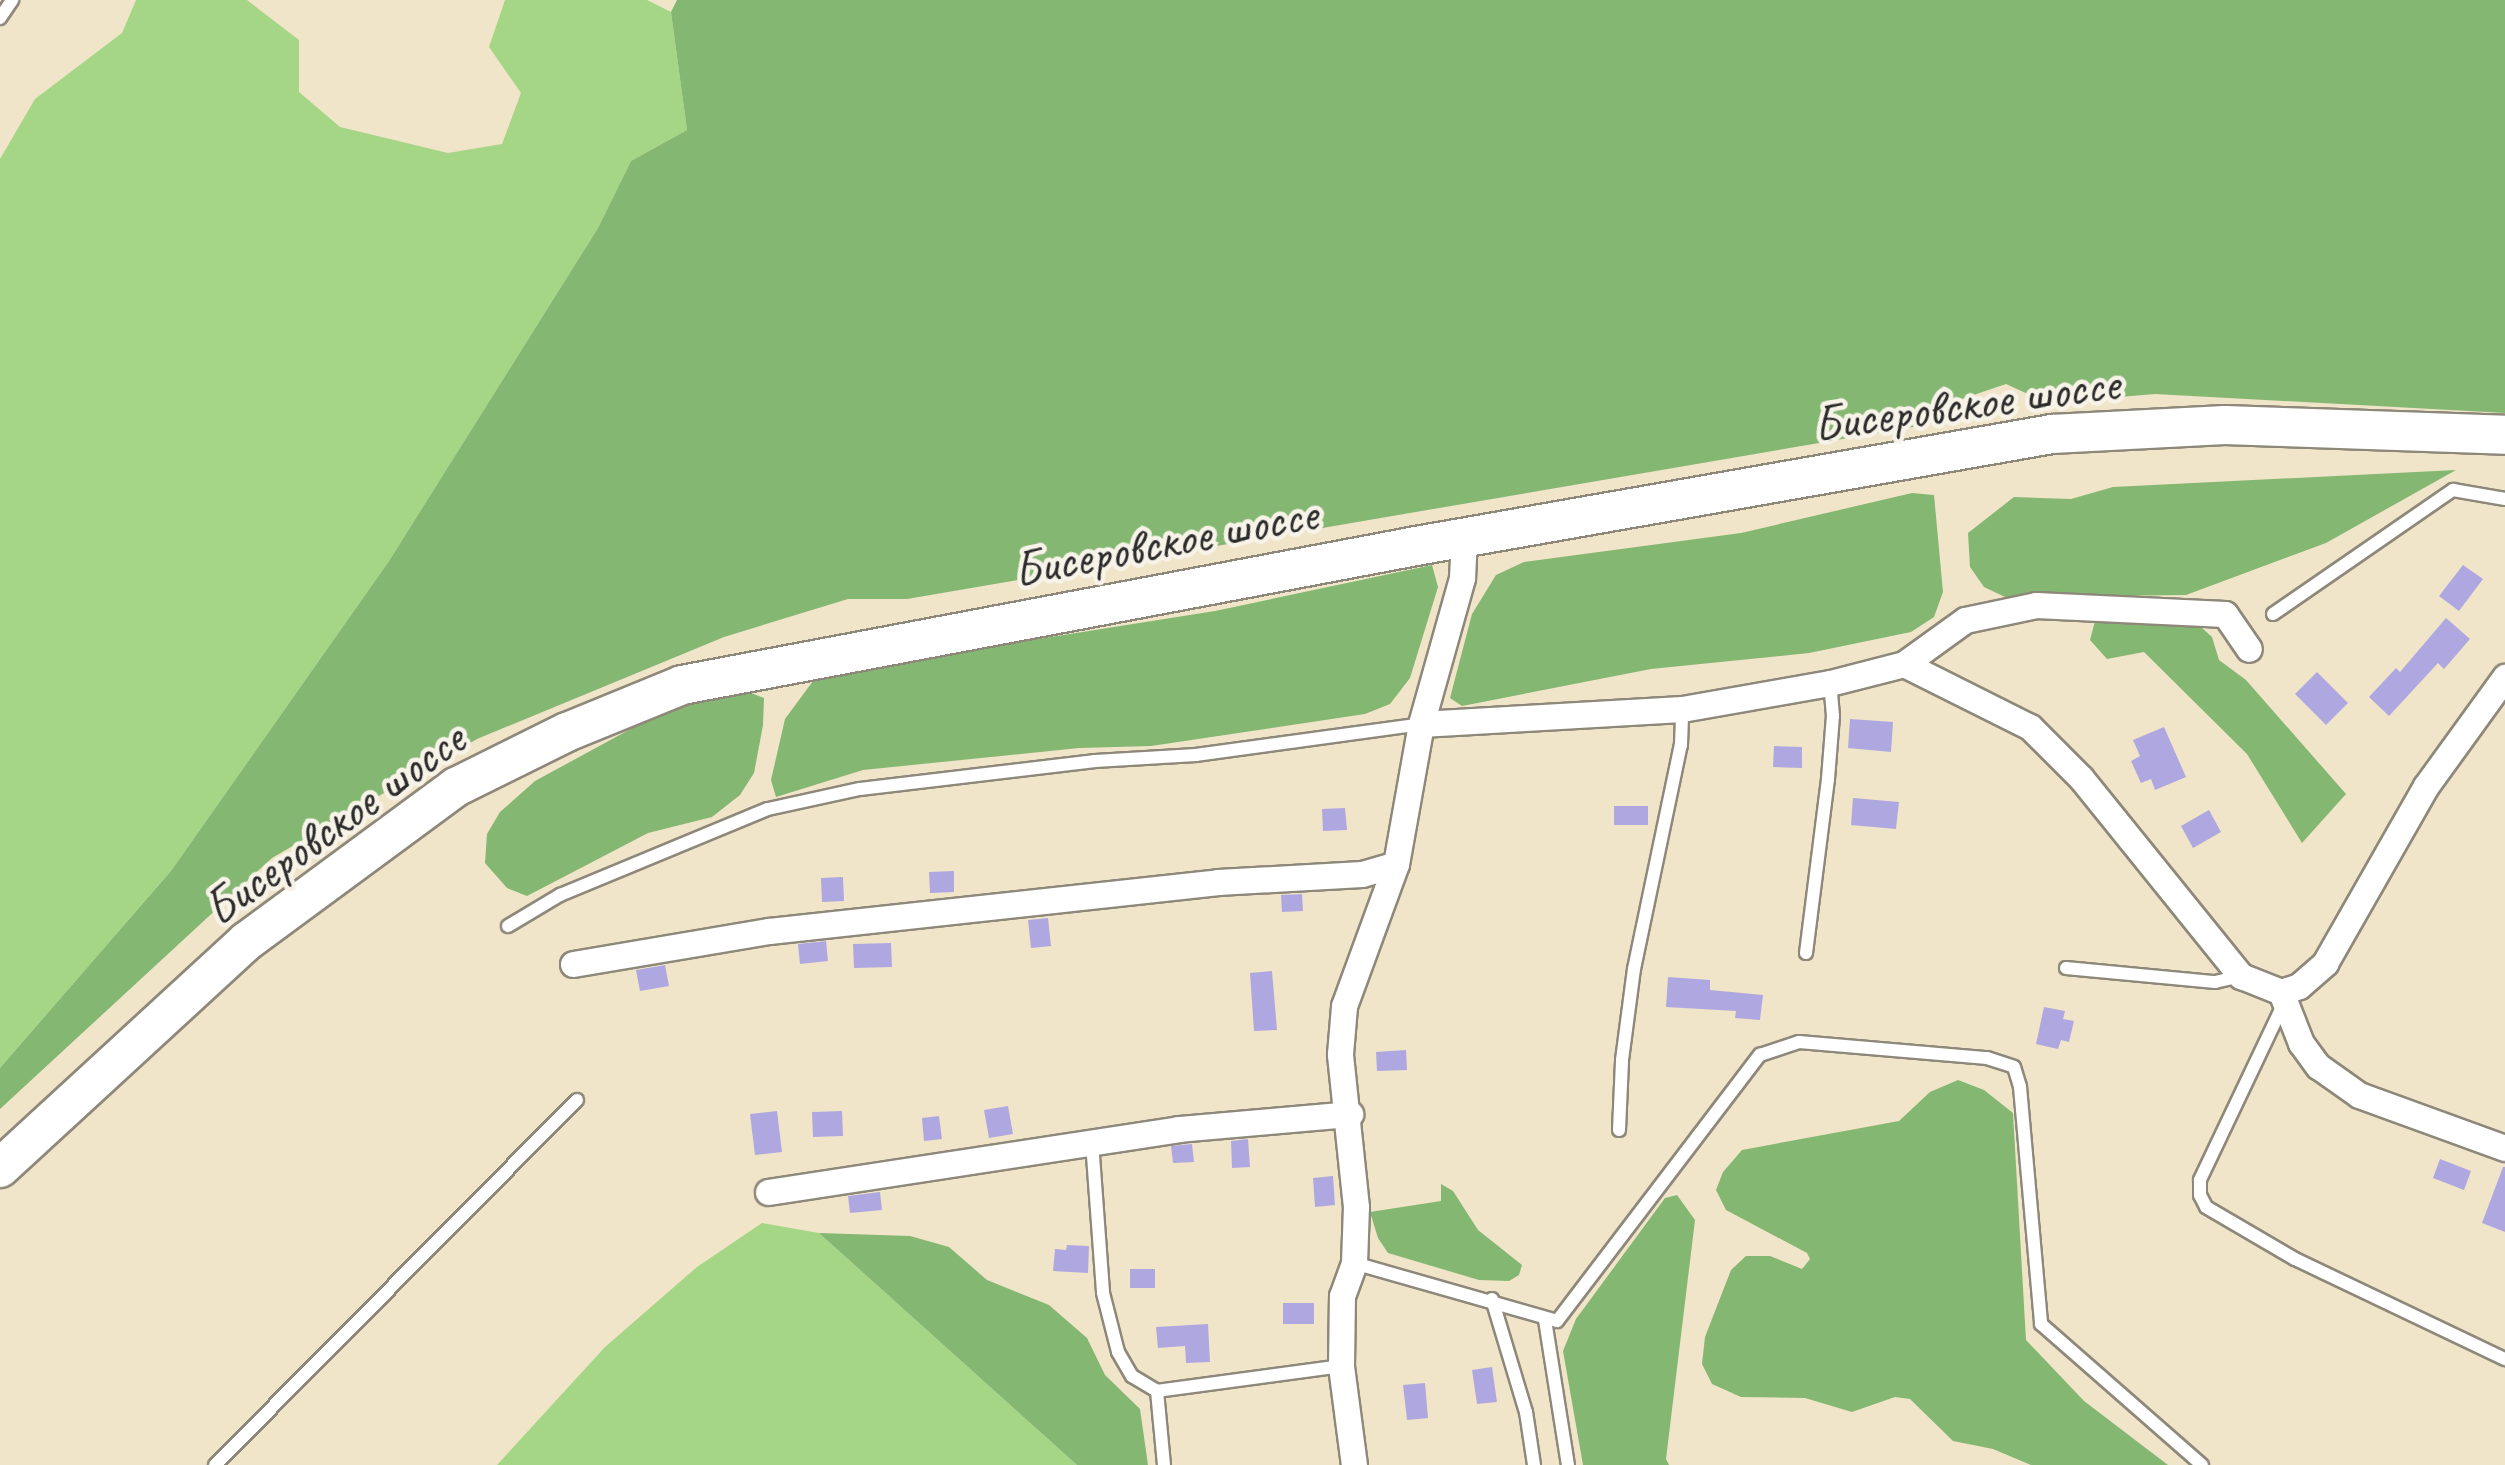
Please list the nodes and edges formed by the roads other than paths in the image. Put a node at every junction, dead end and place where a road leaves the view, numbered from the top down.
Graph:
1 (12, 0) edge
2 (0, 18) edge
3 (2505, 435) edge
4 (2505, 500) edge
5 (1464, 537) junction
6 (2273, 614) dead end
7 (2249, 649) dead end
8 (1904, 664) junction
9 (2505, 677) edge
10 (1830, 683) junction
11 (1682, 709) junction
12 (1421, 724) junction
13 (1396, 864) junction
14 (508, 926) dead end
15 (1806, 953) dead end
16 (573, 964) dead end
17 (2066, 968) dead end
18 (2241, 976) junction
19 (2283, 997) junction
20 (576, 1100) dead end
21 (1350, 1114) junction
22 (1619, 1130) dead end
23 (1092, 1142) junction
24 (2505, 1148) edge
25 (0, 1168) edge
26 (768, 1192) dead end
27 (1354, 1263) junction
28 (1492, 1299) junction
29 (1545, 1320) junction
30 (2505, 1359) edge
31 (1341, 1366) junction
32 (1157, 1391) junction
33 (215, 1465) edge
34 (1164, 1465) edge
35 (1354, 1465) edge
36 (1534, 1465) edge
37 (1568, 1465) edge
38 (2202, 1465) edge

1 - 2 lane
3 - 5 main road, Бисеровское шоссе
4 - 6 lane
5 - 12 street
5 - 25 main road, Бисеровское шоссе
7 - 8 street
8 - 10 street
8 - 18 street
9 - 19 street
10 - 11 street
10 - 15 lane
11 - 12 street
11 - 22 lane
12 - 13 street
12 - 14 lane
13 - 16 street
13 - 21 street
17 - 18 lane
18 - 19 street
19 - 24 street
19 - 30 lane
20 - 33 lane
21 - 23 street
21 - 27 street
23 - 26 street
23 - 32 lane
27 - 28 lane
27 - 31 street
28 - 29 lane
28 - 36 lane
29 - 37 lane
29 - 38 lane
31 - 32 lane
31 - 35 street
32 - 34 lane

